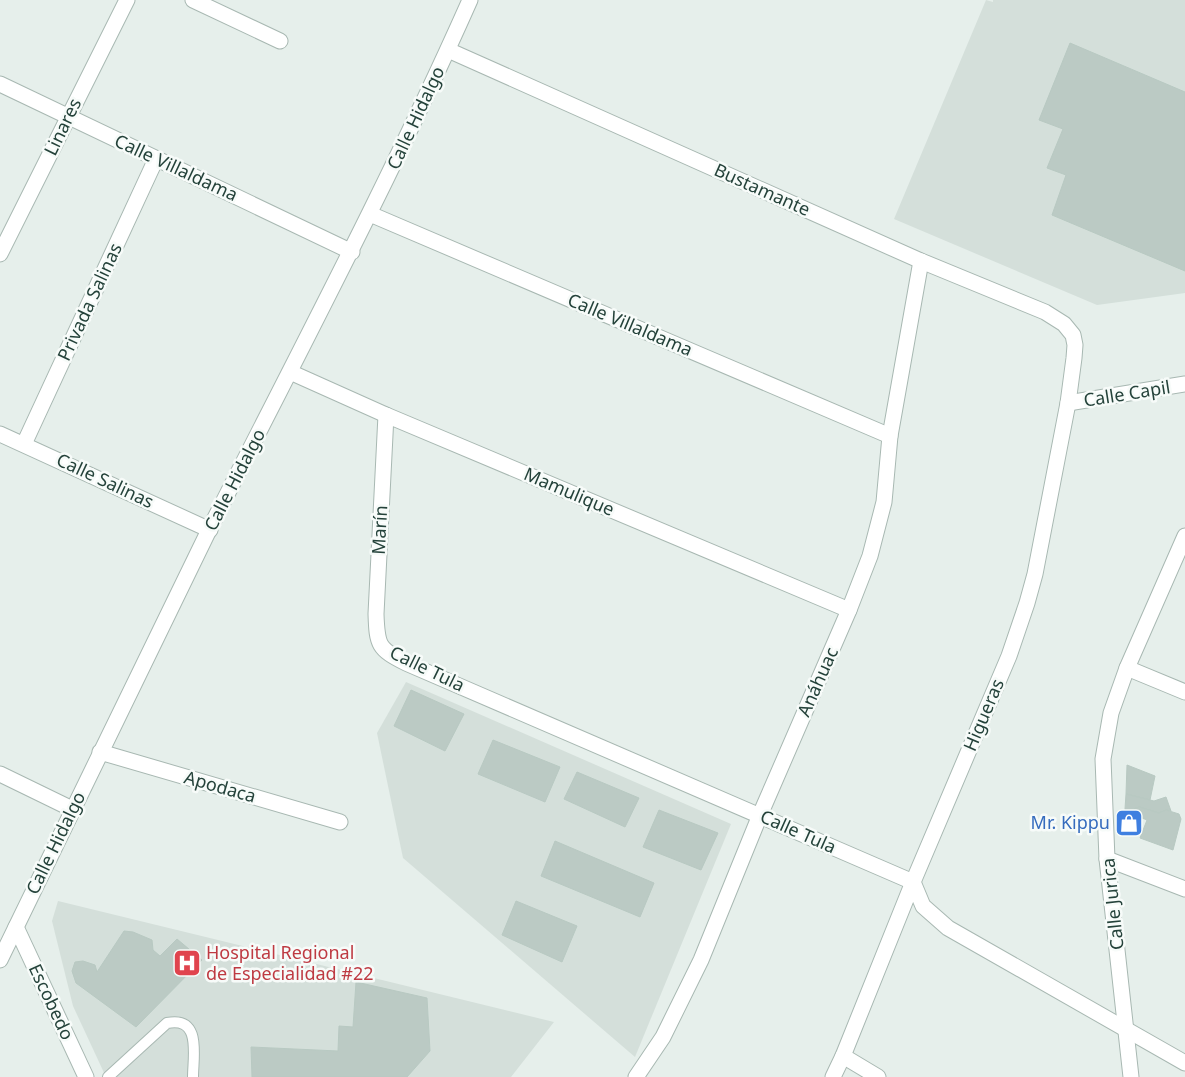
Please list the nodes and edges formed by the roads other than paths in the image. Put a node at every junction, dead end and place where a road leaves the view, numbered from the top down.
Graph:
1 (127, 0) edge
2 (193, 0) edge
3 (470, 0) edge
4 (280, 41) dead end
5 (448, 50) junction
6 (0, 84) edge
7 (68, 116) junction
8 (156, 159) junction
9 (370, 214) junction
10 (352, 252) junction
11 (0, 254) edge
12 (921, 261) junction
13 (1073, 335) joint
14 (290, 372) junction
15 (1185, 384) edge
16 (1068, 403) junction
17 (386, 415) junction
18 (0, 434) edge
19 (890, 436) junction
20 (24, 444) junction
21 (210, 530) junction
22 (1185, 536) edge
23 (849, 610) junction
24 (380, 646) joint
25 (1127, 668) junction
26 (1185, 692) edge
27 (100, 752) junction
28 (0, 774) edge
29 (72, 809) junction
30 (760, 815) junction
31 (340, 822) dead end
32 (1107, 859) junction
33 (913, 882) junction
34 (1185, 889) edge
35 (16, 927) junction
36 (0, 960) edge
37 (1127, 1029) junction
38 (844, 1056) junction
39 (1185, 1063) edge
40 (86, 1077) edge
41 (108, 1077) edge
42 (193, 1077) edge
43 (636, 1077) edge
44 (832, 1077) edge
45 (878, 1077) edge
46 (1131, 1077) edge

1 - 7 street, Linares
2 - 4 street
3 - 5 street, Calle Hidalgo
5 - 9 street, Calle Hidalgo
5 - 12 street, Bustamante
6 - 7 street, Calle Villaldama
7 - 8 street, Calle Villaldama
7 - 11 street, Linares
8 - 10 street, Calle Villaldama
8 - 20 street, Privada Salinas
9 - 10 street, Calle Hidalgo
9 - 19 street, Calle Villaldama
10 - 14 street, Calle Hidalgo
12 - 13 street, Bustamante
12 - 19 street, Anáhuac
13 - 16 street, Higueras
14 - 17 street, Mamulique
14 - 21 street, Calle Hidalgo
15 - 16 street, Calle Capil
16 - 33 street, Higueras
17 - 23 street, Mamulique
17 - 24 street, Marín
18 - 20 street, Calle Salinas
19 - 23 street, Anáhuac
20 - 21 street, Calle Salinas
21 - 27 street, Calle Hidalgo
22 - 25 street, Calle Jurica
23 - 30 street, Anáhuac
24 - 30 street, Calle Tula
25 - 26 street
25 - 32 street, Calle Jurica
27 - 29 street, Calle Hidalgo
27 - 31 street, Apodaca
28 - 29 street
29 - 35 street, Calle Hidalgo
30 - 33 street, Calle Tula
30 - 43 street, Anáhuac
32 - 34 street
32 - 37 street, Calle Jurica
33 - 37 street
33 - 38 street, Higueras
35 - 36 street, Calle Hidalgo
35 - 40 street, Escobedo
37 - 39 street
37 - 46 street, Calle Jurica
38 - 44 street, Higueras
38 - 45 street
41 - 42 lane

